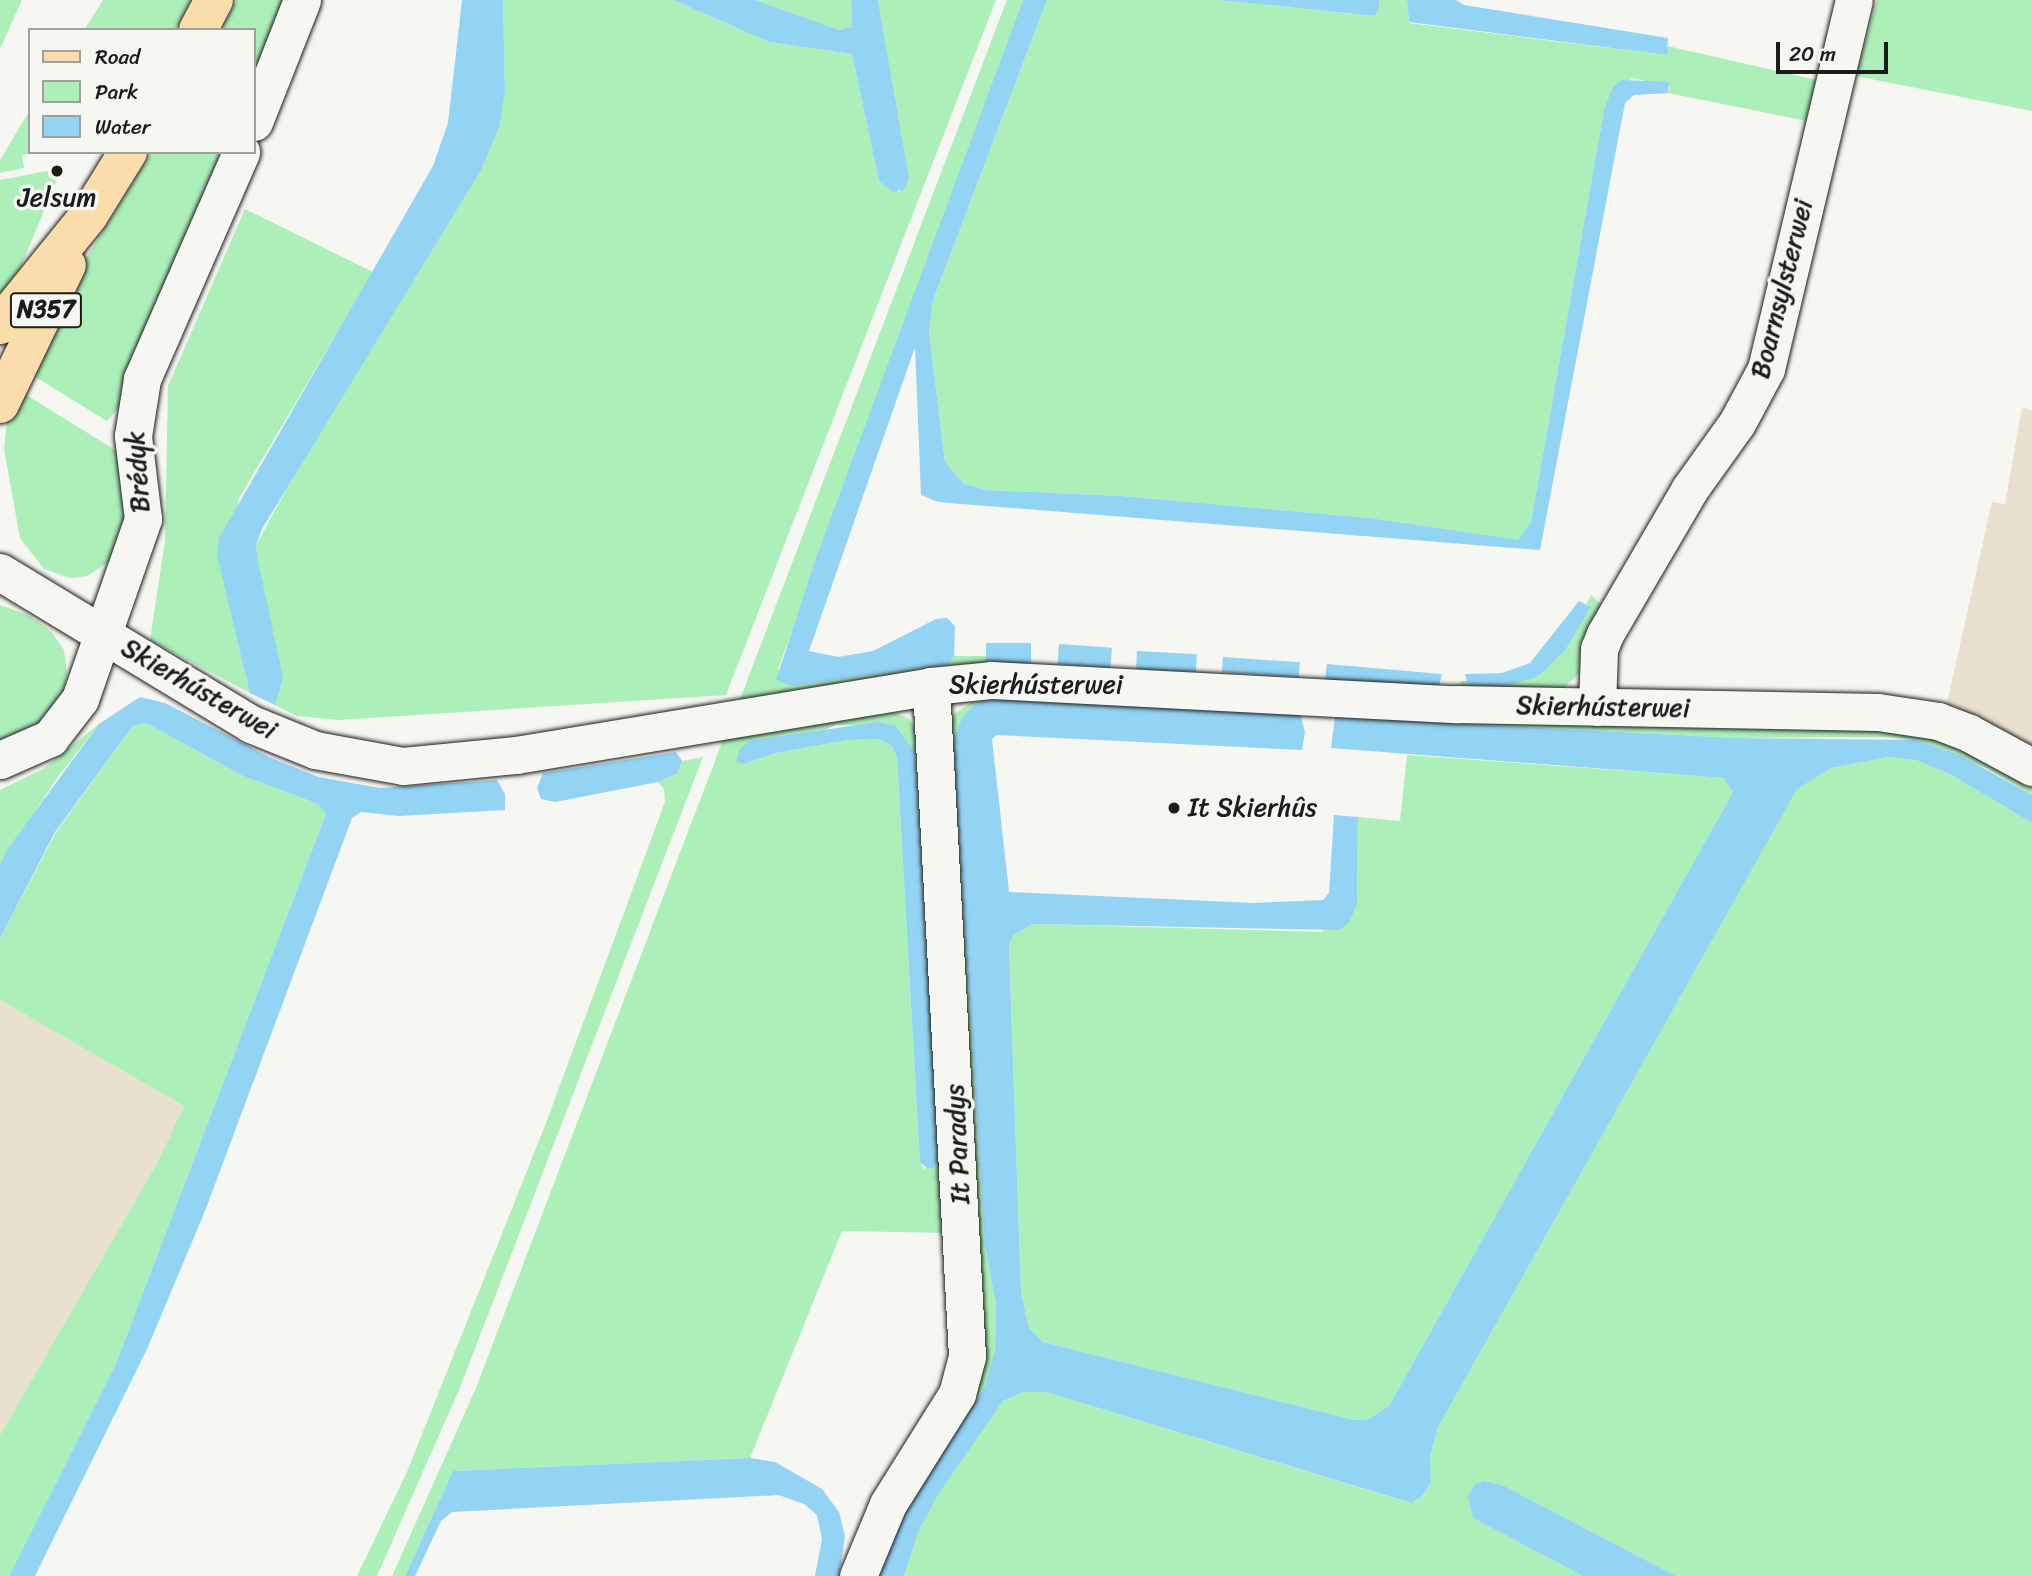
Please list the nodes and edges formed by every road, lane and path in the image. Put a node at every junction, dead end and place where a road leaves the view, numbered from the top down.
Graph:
1 (214, 0) edge
2 (302, 0) edge
3 (1854, 0) edge
4 (199, 28) edge
5 (256, 117) edge
6 (127, 154) edge
7 (240, 154) edge
8 (89, 215) junction
9 (0, 326) edge
10 (0, 404) edge
11 (0, 572) edge
12 (103, 633) junction
13 (931, 686) junction
14 (1597, 707) junction
15 (0, 760) edge
16 (2032, 767) edge
17 (858, 1576) edge

1 - 4 main road
2 - 5 street
3 - 14 street, Boarnsylsterwei
6 - 8 main road, N357
7 - 12 street, Brédyk
8 - 9 main road, N357
8 - 10 main road, N357
11 - 12 street, Skierhústerwei
12 - 13 street, Skierhústerwei
12 - 15 street, Brédyk
13 - 14 street, Skierhústerwei
13 - 17 street, It Paradys
14 - 16 street, Skierhústerwei

